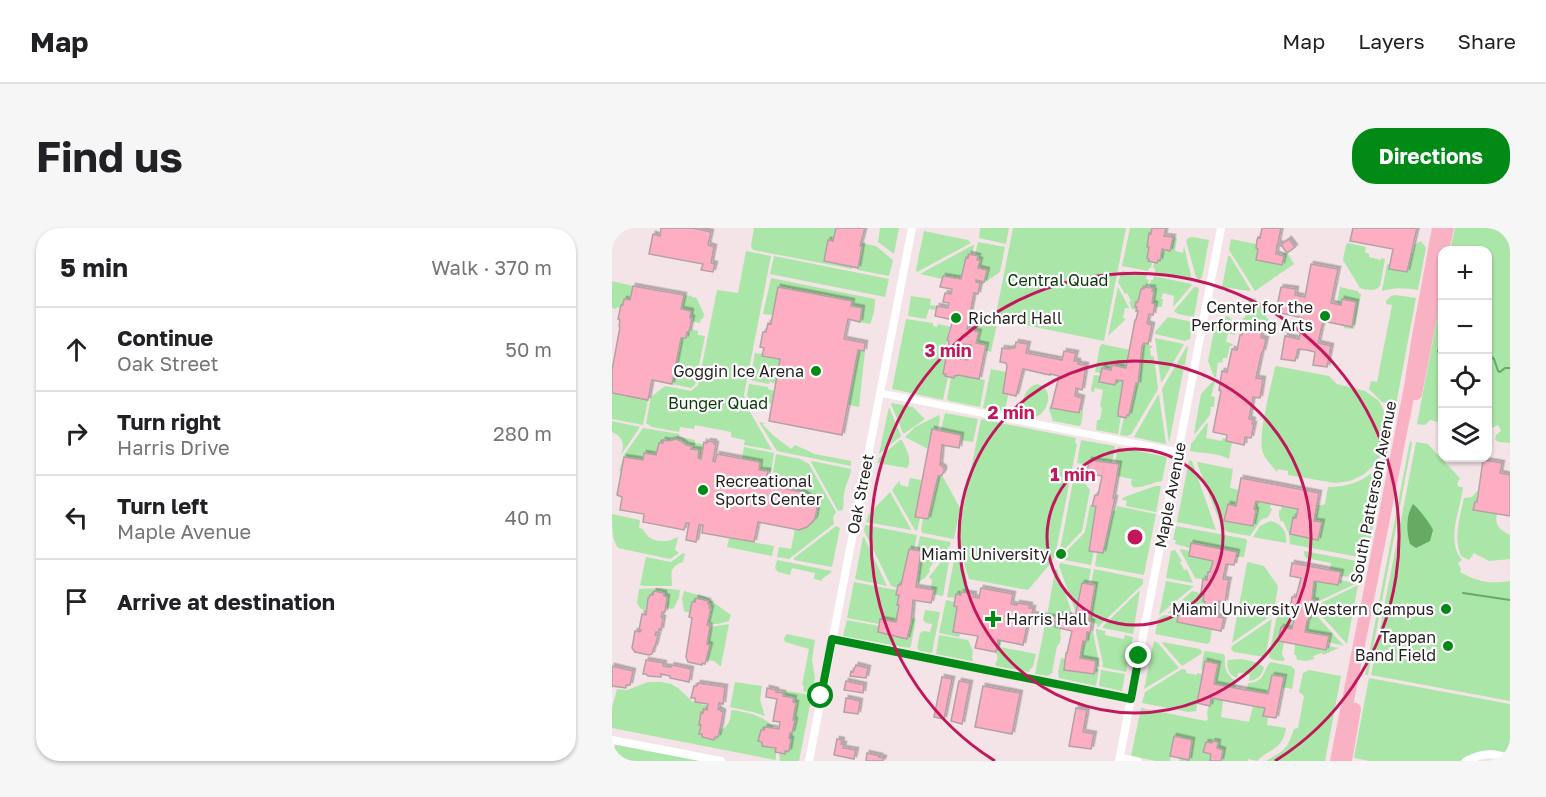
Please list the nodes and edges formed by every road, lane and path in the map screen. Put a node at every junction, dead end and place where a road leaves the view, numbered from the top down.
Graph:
1 (912, 228) edge
2 (1221, 228) edge
3 (1438, 228) edge
4 (1448, 228) edge
5 (1444, 246) edge
6 (1438, 280) edge
7 (880, 393) junction
8 (1178, 452) junction
9 (832, 639) junction
10 (1131, 699) junction
11 (612, 740) edge
12 (1119, 759) edge
13 (1510, 759) edge
14 (1343, 760) edge
15 (721, 761) edge
16 (808, 761) edge
17 (1138, 761) edge
18 (1466, 761) edge

1 - 7 street, Oak Street
2 - 8 street, Maple Avenue
3 - 14 highway, South Patterson Avenue
4 - 5 highway
6 - 14 highway, South Patterson Avenue
7 - 8 street
7 - 9 street, Oak Street
8 - 10 street, Maple Avenue
9 - 10 street
9 - 16 street, Oak Street
10 - 12 street, Maple Avenue
11 - 15 street
12 - 17 street
13 - 18 street

